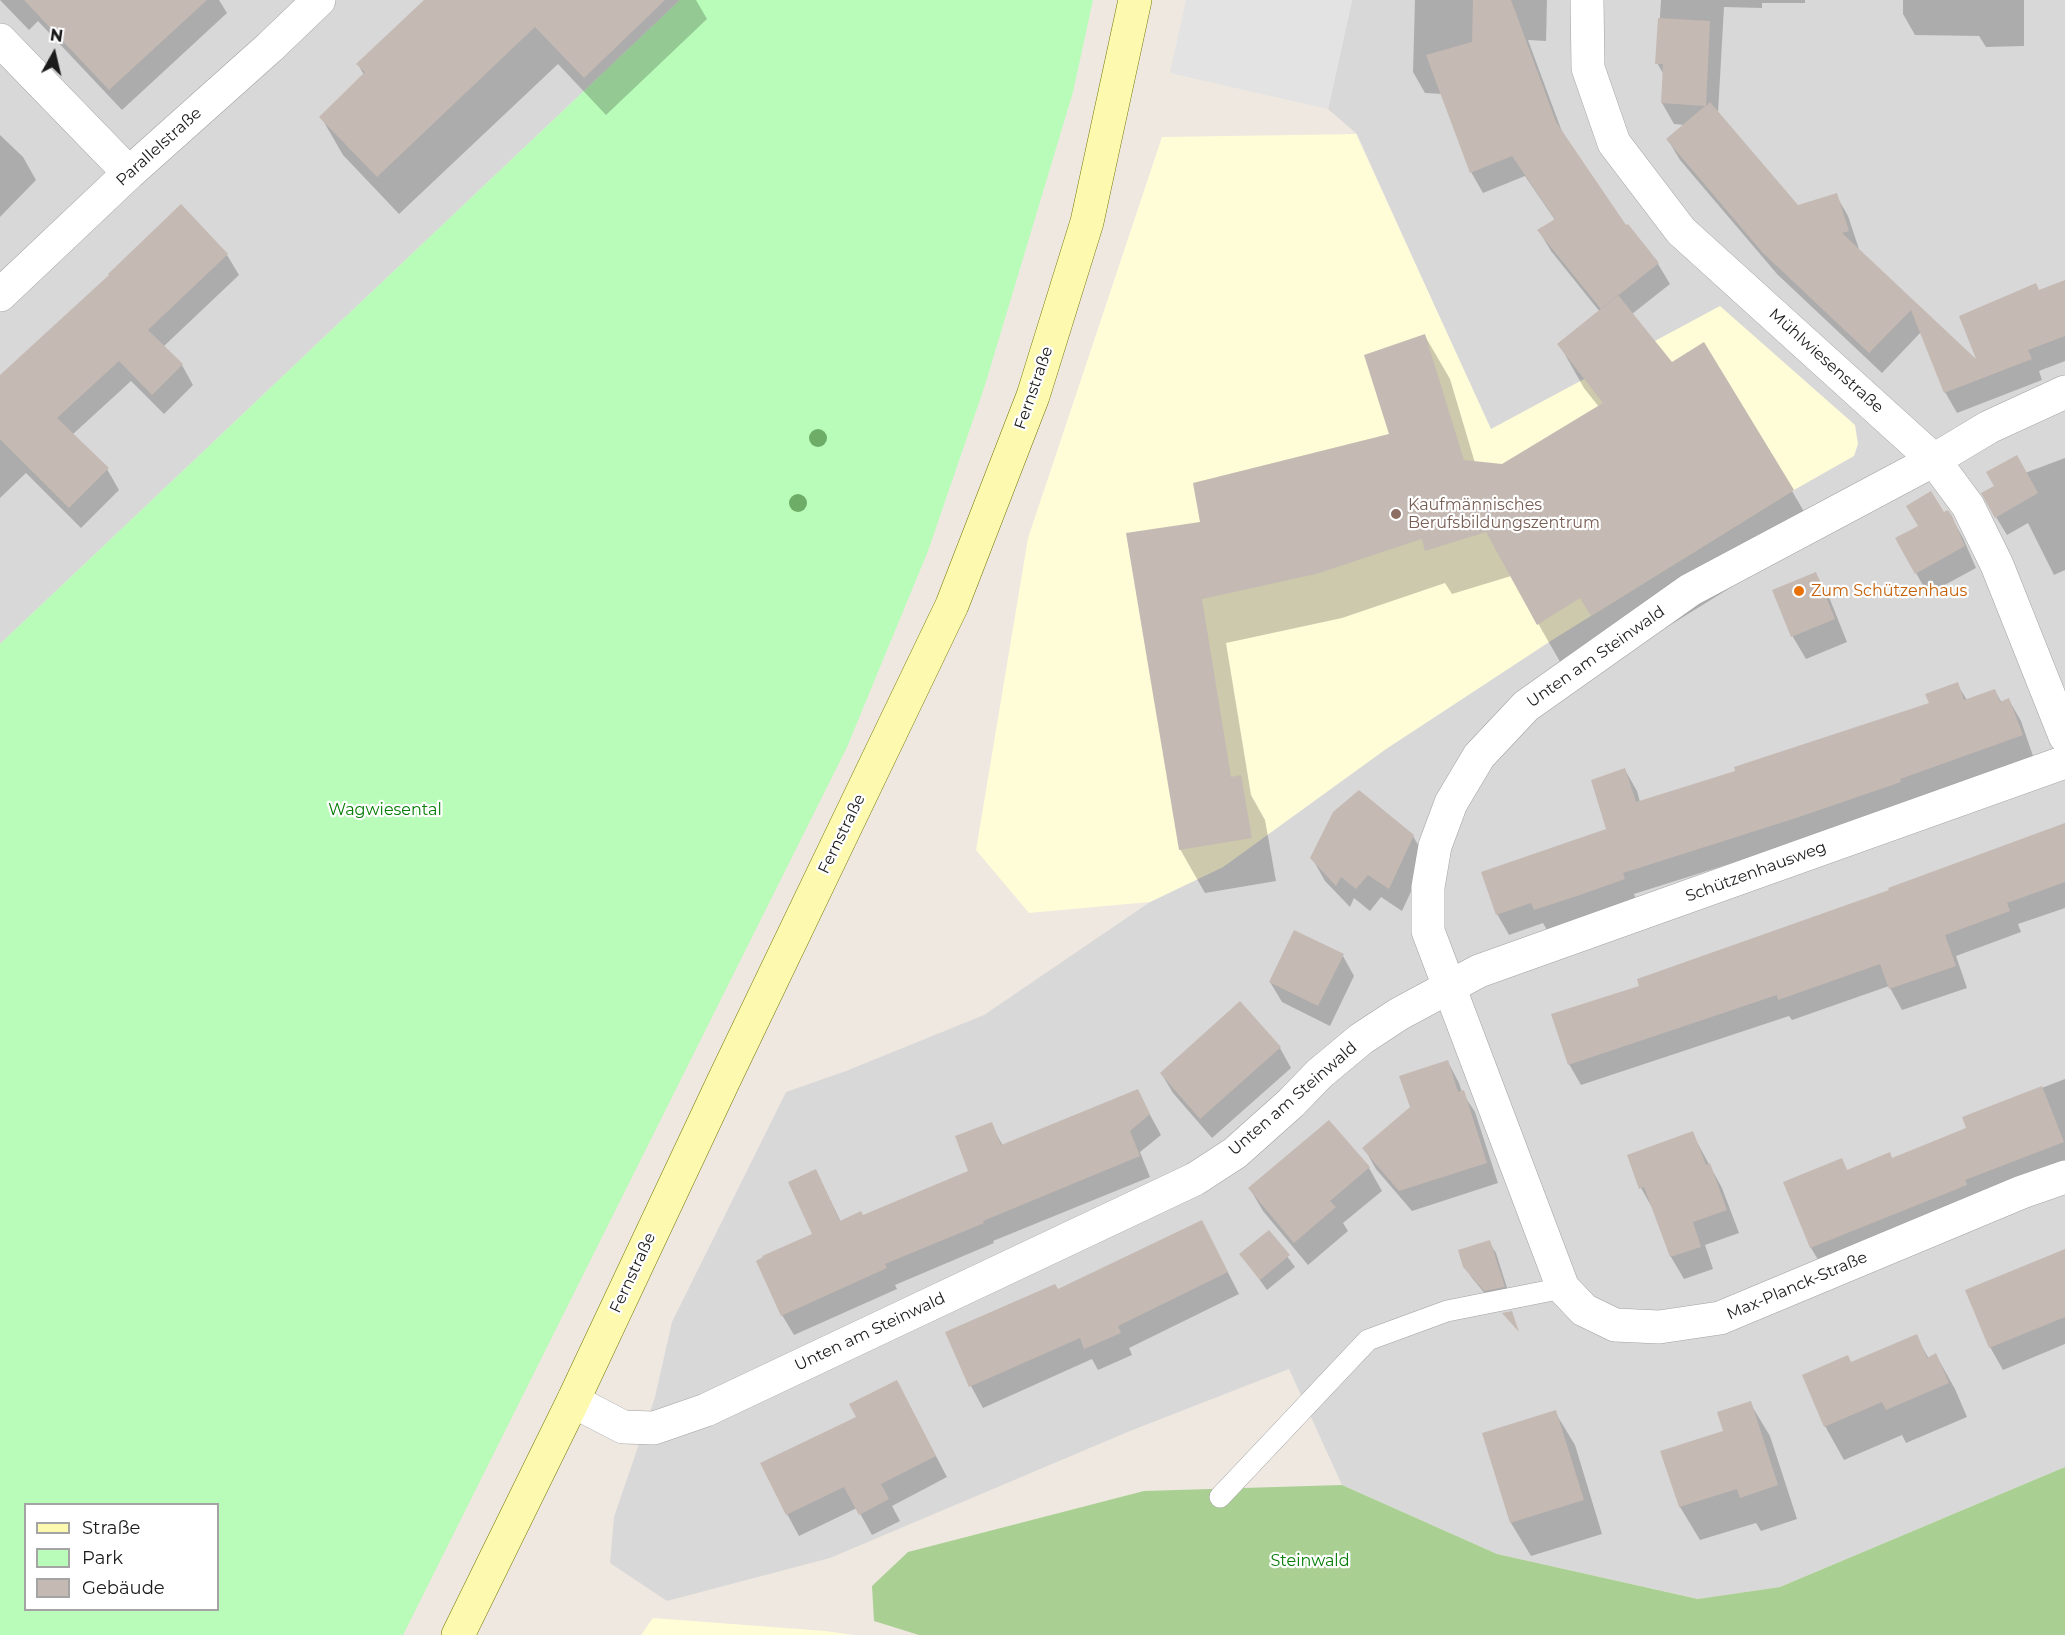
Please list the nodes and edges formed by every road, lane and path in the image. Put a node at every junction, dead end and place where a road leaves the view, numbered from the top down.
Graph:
1 (319, 0) edge
2 (1135, 0) edge
3 (1587, 0) edge
4 (0, 40) edge
5 (129, 173) junction
6 (0, 295) edge
7 (2065, 392) edge
8 (1935, 459) junction
9 (2065, 736) edge
10 (2065, 762) edge
11 (1449, 986) junction
12 (2065, 1177) edge
13 (1563, 1288) junction
14 (573, 1401) junction
15 (1220, 1497) dead end
16 (458, 1635) edge

1 - 5 street, Parallelstraße
2 - 14 main road, Fernstraße
3 - 8 street, Mühlwiesenstraße
4 - 5 street
5 - 6 street, Parallelstraße
7 - 8 street, Unten am Steinwald
8 - 9 street, Mühlwiesenstraße
8 - 11 street, Unten am Steinwald
10 - 11 street, Schützenhausweg
11 - 13 street, Max-Planck-Straße
11 - 14 street, Unten am Steinwald
12 - 13 street, Max-Planck-Straße
13 - 15 lane
14 - 16 main road, Fernstraße

